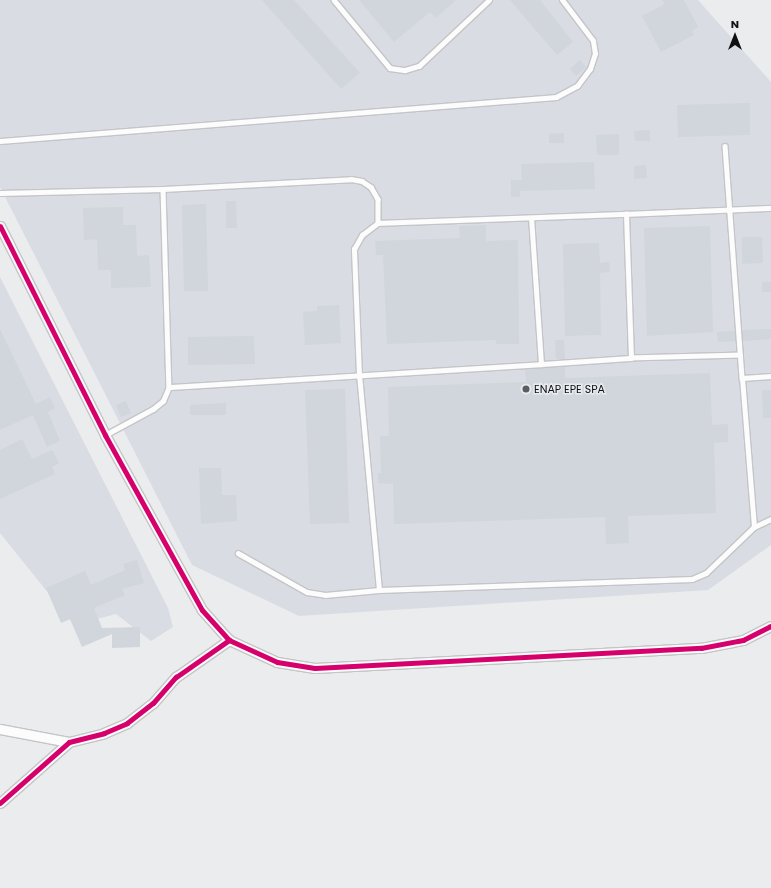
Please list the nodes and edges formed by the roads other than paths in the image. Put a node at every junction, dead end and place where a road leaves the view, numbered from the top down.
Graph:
1 (334, 0) edge
2 (489, 0) edge
3 (562, 0) edge
4 (0, 141) edge
5 (725, 146) dead end
6 (163, 189) junction
7 (0, 193) edge
8 (771, 208) edge
9 (730, 209) junction
10 (626, 214) junction
11 (531, 218) junction
12 (378, 223) junction
13 (0, 226) edge
14 (740, 355) junction
15 (631, 358) junction
16 (541, 364) junction
17 (359, 375) junction
18 (771, 376) edge
19 (742, 378) junction
20 (168, 388) junction
21 (104, 435) junction
22 (771, 519) edge
23 (754, 527) junction
24 (238, 553) dead end
25 (379, 590) junction
26 (771, 626) edge
27 (229, 640) junction
28 (0, 729) edge
29 (69, 742) junction
30 (0, 804) edge

1 - 2 lane
3 - 4 lane
5 - 9 lane
6 - 7 lane
6 - 12 lane
6 - 20 lane
8 - 9 lane
9 - 10 lane
9 - 14 lane
10 - 11 lane
10 - 15 lane
11 - 12 lane
11 - 16 lane
12 - 17 lane
13 - 21 street
14 - 15 lane
14 - 19 lane
15 - 16 lane
16 - 17 lane
17 - 20 lane
17 - 25 lane
18 - 19 lane
19 - 23 lane
20 - 21 lane
21 - 27 street
22 - 23 lane
23 - 25 lane
24 - 25 lane
26 - 27 street
27 - 29 street
28 - 29 street
29 - 30 street

